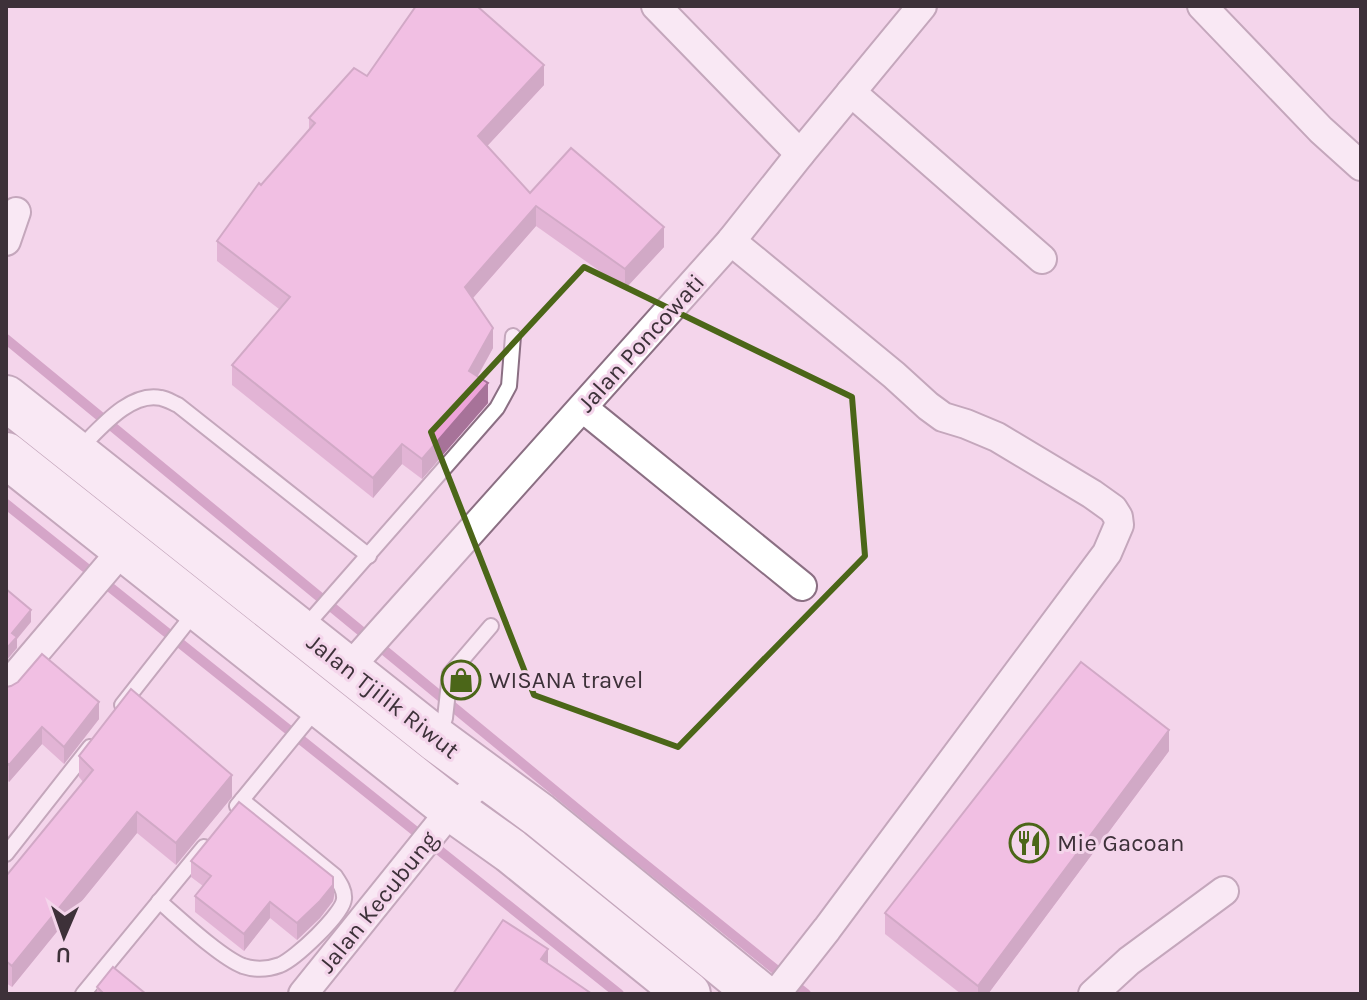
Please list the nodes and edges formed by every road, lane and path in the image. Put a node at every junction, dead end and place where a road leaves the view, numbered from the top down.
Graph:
1 (656, 6) edge
2 (922, 6) edge
3 (1202, 6) edge
4 (851, 92) junction
5 (800, 154) junction
6 (1361, 166) edge
7 (16, 212) dead end
8 (6, 241) edge
9 (731, 241) junction
10 (1042, 259) dead end
11 (513, 336) dead end
12 (6, 398) edge
13 (583, 408) junction
14 (75, 453) junction
15 (6, 455) edge
16 (124, 548) junction
17 (369, 556) junction
18 (802, 586) dead end
19 (199, 608) junction
20 (491, 626) dead end
21 (301, 632) junction
22 (348, 669) junction
23 (6, 687) edge
24 (321, 704) junction
25 (437, 740) junction
26 (487, 777) junction
27 (242, 800) junction
28 (452, 809) junction
29 (6, 854) edge
30 (1224, 891) dead end
31 (159, 901) junction
32 (83, 994) edge
33 (303, 994) edge
34 (688, 994) edge
35 (759, 994) edge
36 (776, 994) edge
37 (1093, 994) edge

1 - 5 street
2 - 4 street, Jalan Poncowati
3 - 6 street
4 - 5 street, Jalan Poncowati
4 - 10 street
5 - 9 street, Jalan Poncowati
7 - 8 street
9 - 13 street, Jalan Poncowati
9 - 36 street
11 - 17 lane
12 - 14 highway, Jalan Tjilik Riwut
13 - 18 street
13 - 22 street, Jalan Poncowati
14 - 17 lane
14 - 21 highway, Jalan Tjilik Riwut
15 - 16 highway, Jalan Tjilik Riwut
16 - 19 highway, Jalan Tjilik Riwut
16 - 23 street
17 - 21 lane
19 - 24 highway, Jalan Tjilik Riwut
19 - 29 lane
20 - 25 lane
21 - 22 highway, Jalan Tjilik Riwut
22 - 25 highway, Jalan Tjilik Riwut
24 - 27 lane
24 - 28 highway, Jalan Tjilik Riwut
25 - 26 highway, Jalan Tjilik Riwut
26 - 28 street, Jalan Kecubung
26 - 35 highway, Jalan Tjilik Riwut
27 - 31 lane
27 - 31 lane
28 - 33 street, Jalan Kecubung
28 - 34 highway, Jalan Tjilik Riwut
30 - 37 street
31 - 32 lane

